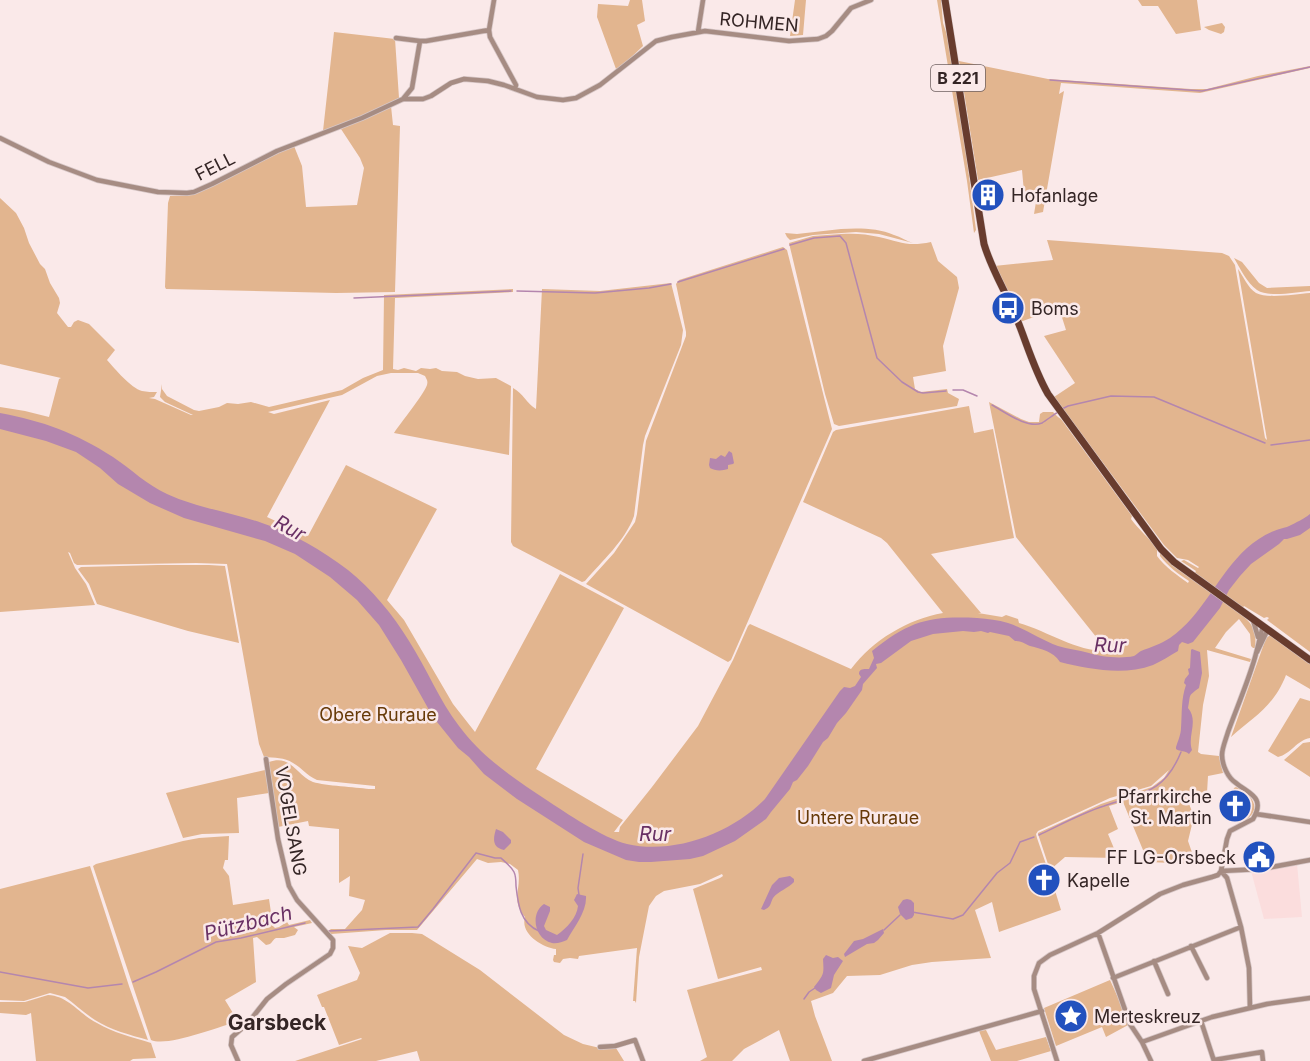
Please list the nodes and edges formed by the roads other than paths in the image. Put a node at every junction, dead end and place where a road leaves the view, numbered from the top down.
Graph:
1 (494, 0) edge
2 (703, 0) edge
3 (871, 0) edge
4 (945, 0) edge
5 (489, 30) junction
6 (698, 32) junction
7 (396, 38) dead end
8 (420, 41) junction
9 (412, 88) junction
10 (515, 89) junction
11 (417, 98) junction
12 (403, 99) junction
13 (0, 138) edge
14 (1248, 615) junction
15 (1266, 627) junction
16 (1259, 639) junction
17 (1256, 655) junction
18 (1310, 660) edge
19 (266, 759) dead end
20 (1256, 814) junction
21 (1310, 822) edge
22 (1310, 860) edge
23 (1221, 871) junction
24 (1241, 927) junction
25 (1098, 933) junction
26 (1191, 946) junction
27 (1154, 961) junction
28 (1113, 978) junction
29 (1207, 978) dead end
30 (1168, 994) dead end
31 (1310, 998) edge
32 (1250, 1008) junction
33 (1042, 1011) junction
34 (1201, 1021) junction
35 (1142, 1042) junction
36 (600, 1047) dead end
37 (238, 1061) edge
38 (643, 1061) edge
39 (864, 1061) edge
40 (1057, 1061) edge
41 (1151, 1061) edge
42 (1214, 1061) edge
43 (1263, 1061) edge

1 - 5 street
2 - 6 street, ROHMEN
3 - 6 street, ROHMEN
4 - 14 main road, B 221
5 - 8 street
5 - 10 street
6 - 10 street, FELL
7 - 8 street
8 - 9 street, FELL
9 - 11 street
9 - 12 street, FELL
10 - 11 street, FELL
11 - 12 street, FELL
12 - 13 street, FELL
14 - 15 main road, B 221
14 - 16 street
15 - 16 street
15 - 17 street
15 - 18 main road, B 221
16 - 17 street
17 - 20 street
19 - 37 street, VOGELSANG
20 - 21 street
20 - 23 street
22 - 23 street
23 - 24 street
23 - 25 street
24 - 26 street
24 - 32 street
25 - 28 street
25 - 33 street
26 - 27 street
26 - 29 street
27 - 28 street
27 - 30 street
28 - 35 street
31 - 32 street
32 - 34 street
33 - 39 street
33 - 40 street
34 - 35 street
34 - 42 street
35 - 41 street
36 - 38 street
42 - 43 street

